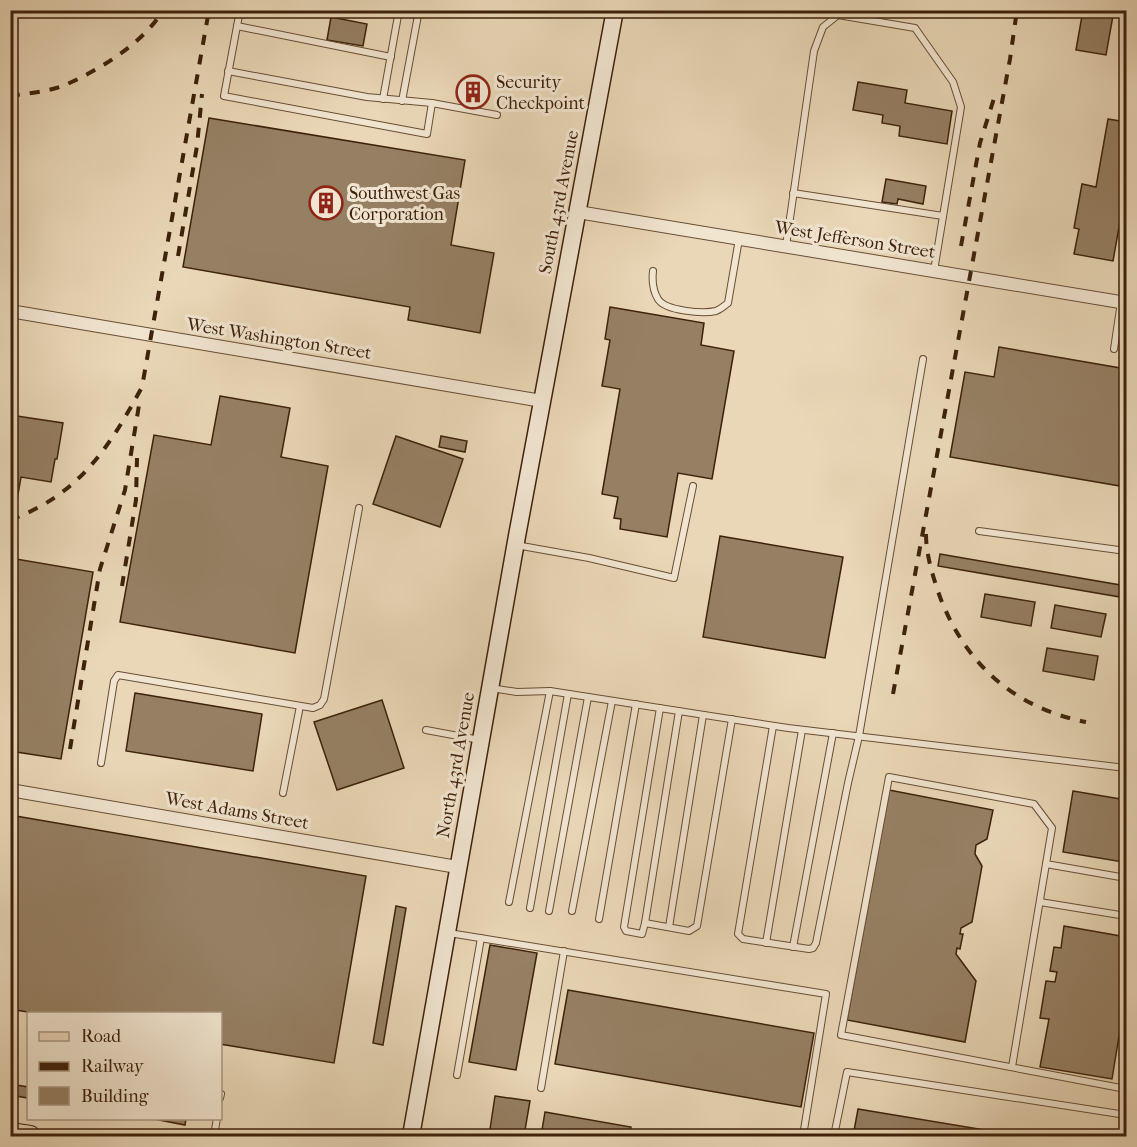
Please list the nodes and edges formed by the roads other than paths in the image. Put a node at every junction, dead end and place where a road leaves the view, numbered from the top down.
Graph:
1 (240, 10) edge
2 (399, 10) edge
3 (419, 10) edge
4 (615, 10) edge
5 (237, 26) junction
6 (391, 57) junction
7 (228, 72) junction
8 (383, 99) junction
9 (402, 100) junction
10 (432, 103) junction
11 (497, 115) dead end
12 (793, 193) junction
13 (578, 212) junction
14 (943, 216) junction
15 (739, 239) junction
16 (786, 246) junction
17 (653, 271) dead end
18 (934, 271) junction
19 (1124, 303) edge
20 (10, 311) edge
21 (1114, 349) dead end
22 (923, 359) dead end
23 (542, 401) junction
24 (693, 486) dead end
25 (359, 508) dead end
26 (979, 531) dead end
27 (516, 545) junction
28 (1126, 551) edge
29 (490, 688) junction
30 (550, 691) junction
31 (568, 694) junction
32 (588, 697) junction
33 (612, 701) junction
34 (636, 704) junction
35 (300, 706) junction
36 (660, 708) junction
37 (679, 711) junction
38 (703, 715) junction
39 (732, 719) junction
40 (773, 726) junction
41 (426, 730) dead end
42 (802, 730) junction
43 (833, 733) junction
44 (859, 736) junction
45 (481, 740) junction
46 (101, 763) dead end
47 (1126, 768) edge
48 (10, 790) edge
49 (283, 793) dead end
50 (1046, 864) junction
51 (457, 867) junction
52 (1126, 878) edge
53 (509, 902) dead end
54 (1040, 902) junction
55 (530, 908) dead end
56 (549, 911) dead end
57 (572, 911) dead end
58 (1126, 916) edge
59 (599, 919) dead end
60 (645, 923) junction
61 (669, 927) junction
62 (446, 932) junction
63 (481, 938) junction
64 (766, 943) junction
65 (793, 947) junction
66 (564, 951) junction
67 (1012, 1067) junction
68 (457, 1075) dead end
69 (541, 1088) dead end
70 (1126, 1089) edge
71 (1126, 1115) edge
72 (217, 1120) edge
73 (10, 1133) edge
74 (30, 1136) edge
75 (214, 1137) edge
76 (411, 1137) edge
77 (803, 1137) edge
78 (834, 1137) edge

1 - 5 lane
2 - 6 lane
3 - 9 lane
4 - 13 main road, South 43rd Avenue
5 - 6 lane
5 - 7 lane
6 - 8 lane
7 - 8 lane
7 - 10 lane
8 - 9 lane
9 - 10 lane
10 - 11 lane
12 - 14 lane
12 - 14 lane
12 - 16 lane
13 - 15 street, West Jefferson Street
13 - 23 main road, South 43rd Avenue
14 - 18 lane
15 - 16 street, West Jefferson Street
15 - 17 lane
16 - 18 street, West Jefferson Street
18 - 19 street, West Jefferson Street
19 - 21 lane
20 - 23 street, West Washington Street
22 - 44 lane
23 - 27 main road, North 43rd Avenue
24 - 27 lane
25 - 35 lane
26 - 28 lane
27 - 29 main road, North 43rd Avenue
29 - 30 lane
29 - 45 main road, North 43rd Avenue
30 - 31 lane
30 - 53 lane
31 - 32 lane
31 - 55 lane
32 - 33 lane
32 - 56 lane
33 - 34 lane
33 - 57 lane
34 - 36 lane
34 - 59 lane
35 - 46 lane
35 - 49 lane
36 - 37 lane
36 - 60 lane
37 - 38 lane
37 - 60 lane
38 - 39 lane
38 - 61 lane
39 - 40 lane
39 - 61 lane
40 - 42 lane
40 - 64 lane
41 - 45 lane
42 - 43 lane
42 - 64 lane
43 - 44 lane
43 - 65 lane
44 - 47 lane
44 - 65 lane
45 - 51 main road, North 43rd Avenue
48 - 51 street, West Adams Street
50 - 52 lane
50 - 54 lane
50 - 67 lane
51 - 62 main road, North 43rd Avenue
54 - 58 lane
54 - 67 lane
60 - 61 lane
62 - 63 lane
62 - 76 main road, North 43rd Avenue
63 - 66 lane
63 - 68 lane
64 - 65 lane
66 - 69 lane
66 - 77 lane
67 - 70 lane
71 - 78 lane
72 - 75 lane
73 - 74 main road

